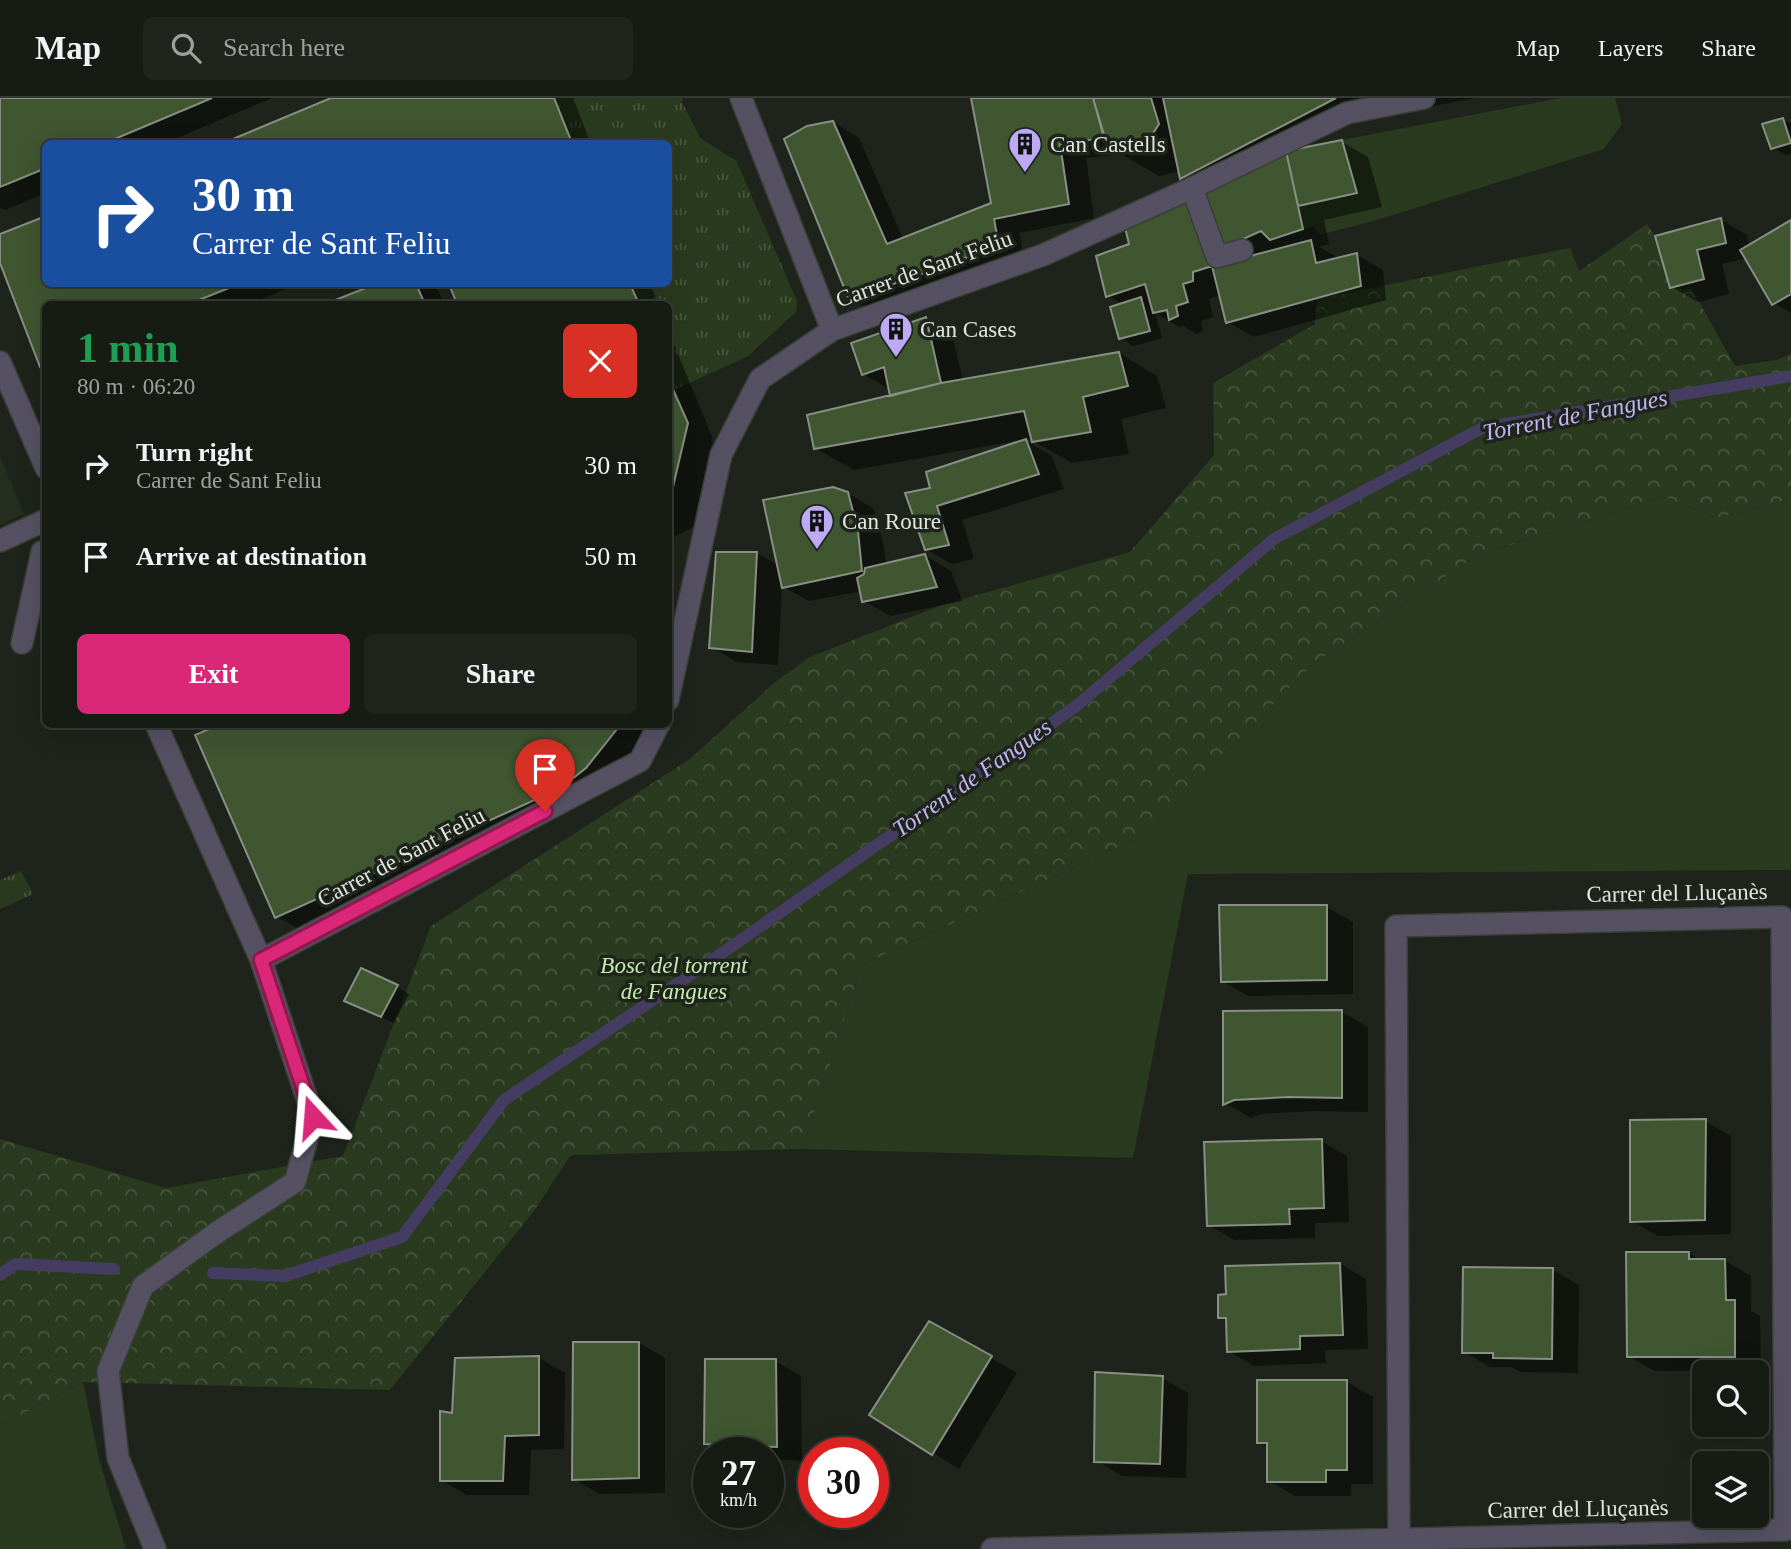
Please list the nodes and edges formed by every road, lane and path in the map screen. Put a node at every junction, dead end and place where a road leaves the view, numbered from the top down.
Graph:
1 (741, 98) edge
2 (1424, 98) edge
3 (1192, 188) junction
4 (1242, 250) dead end
5 (832, 330) junction
6 (0, 362) edge
7 (42, 459) edge
8 (42, 522) edge
9 (0, 541) edge
10 (42, 552) edge
11 (22, 643) dead end
12 (672, 681) edge
13 (158, 728) edge
14 (657, 728) edge
15 (261, 960) junction
16 (1399, 1539) junction
17 (1785, 1539) edge
18 (155, 1549) edge
19 (992, 1549) edge

1 - 5 street
2 - 3 street, Carrer de Sant Feliu
3 - 4 street
3 - 5 street, Carrer de Sant Feliu
5 - 12 street, Carrer de Sant Feliu
6 - 7 street
8 - 9 street
10 - 11 street
13 - 15 street
14 - 15 street, Carrer de Sant Feliu
15 - 18 street
16 - 17 street, Carrer del Lluçanès
16 - 17 street, Carrer del Lluçanès
16 - 19 street, Carrer del Lluçanès

